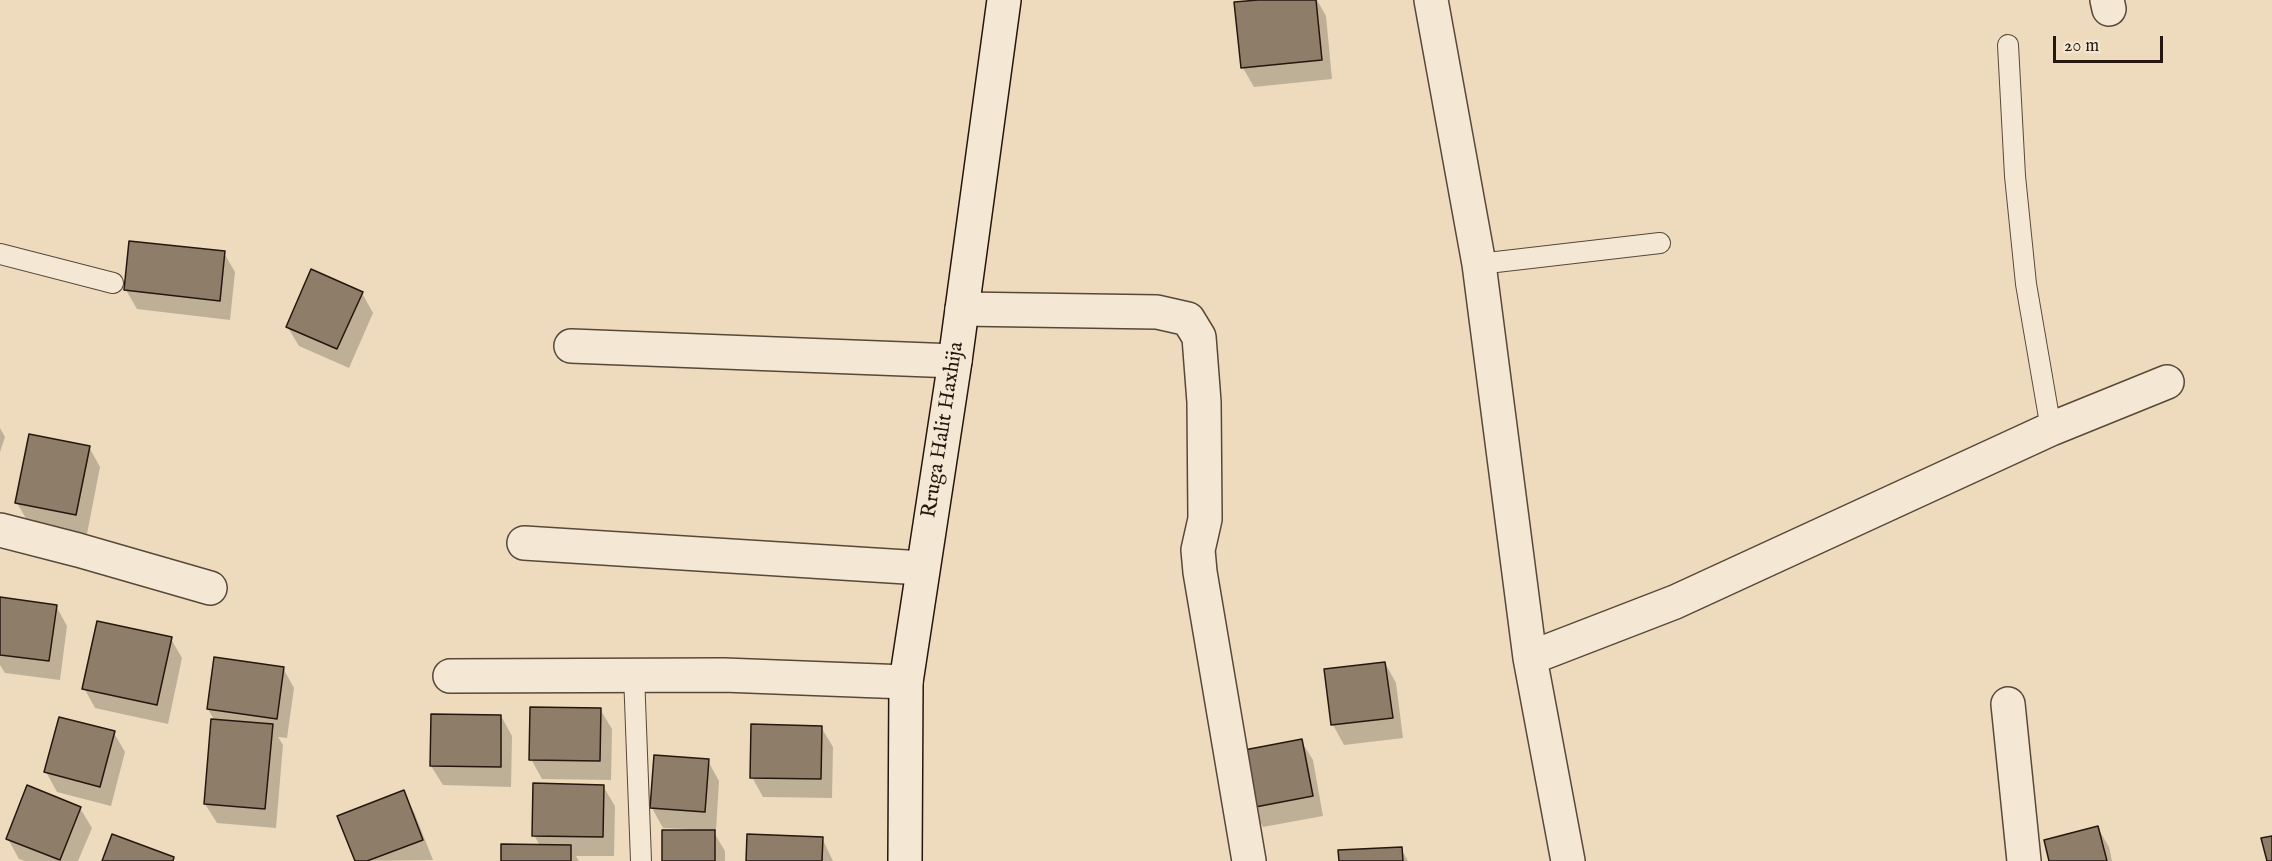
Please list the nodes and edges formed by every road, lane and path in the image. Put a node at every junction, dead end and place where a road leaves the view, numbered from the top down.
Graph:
1 (1004, 0) edge
2 (1431, 0) edge
3 (2008, 45) dead end
4 (1660, 243) dead end
5 (0, 254) edge
6 (1479, 264) junction
7 (113, 283) dead end
8 (962, 309) junction
9 (571, 346) dead end
10 (955, 361) junction
11 (2167, 382) dead end
12 (2051, 429) junction
13 (0, 530) edge
14 (524, 543) dead end
15 (922, 568) junction
16 (210, 588) dead end
17 (1530, 658) junction
18 (634, 674) junction
19 (450, 676) dead end
20 (906, 682) junction
21 (2008, 704) dead end
22 (641, 861) edge
23 (905, 861) edge
24 (1249, 861) edge
25 (1568, 861) edge
26 (2024, 861) edge

1 - 8 street, Rruga Halit Haxhija
2 - 6 street
3 - 12 lane
4 - 6 lane
5 - 7 lane
6 - 17 street
8 - 10 street, Rruga Halit Haxhija
8 - 24 street
9 - 10 street
10 - 15 street, Rruga Halit Haxhija
11 - 12 street
12 - 17 street
13 - 16 street
14 - 15 street
15 - 20 street, Rruga Halit Haxhija
17 - 25 street
18 - 19 street
18 - 20 street
18 - 22 lane
20 - 23 street, Rruga Halit Haxhija
21 - 26 street

